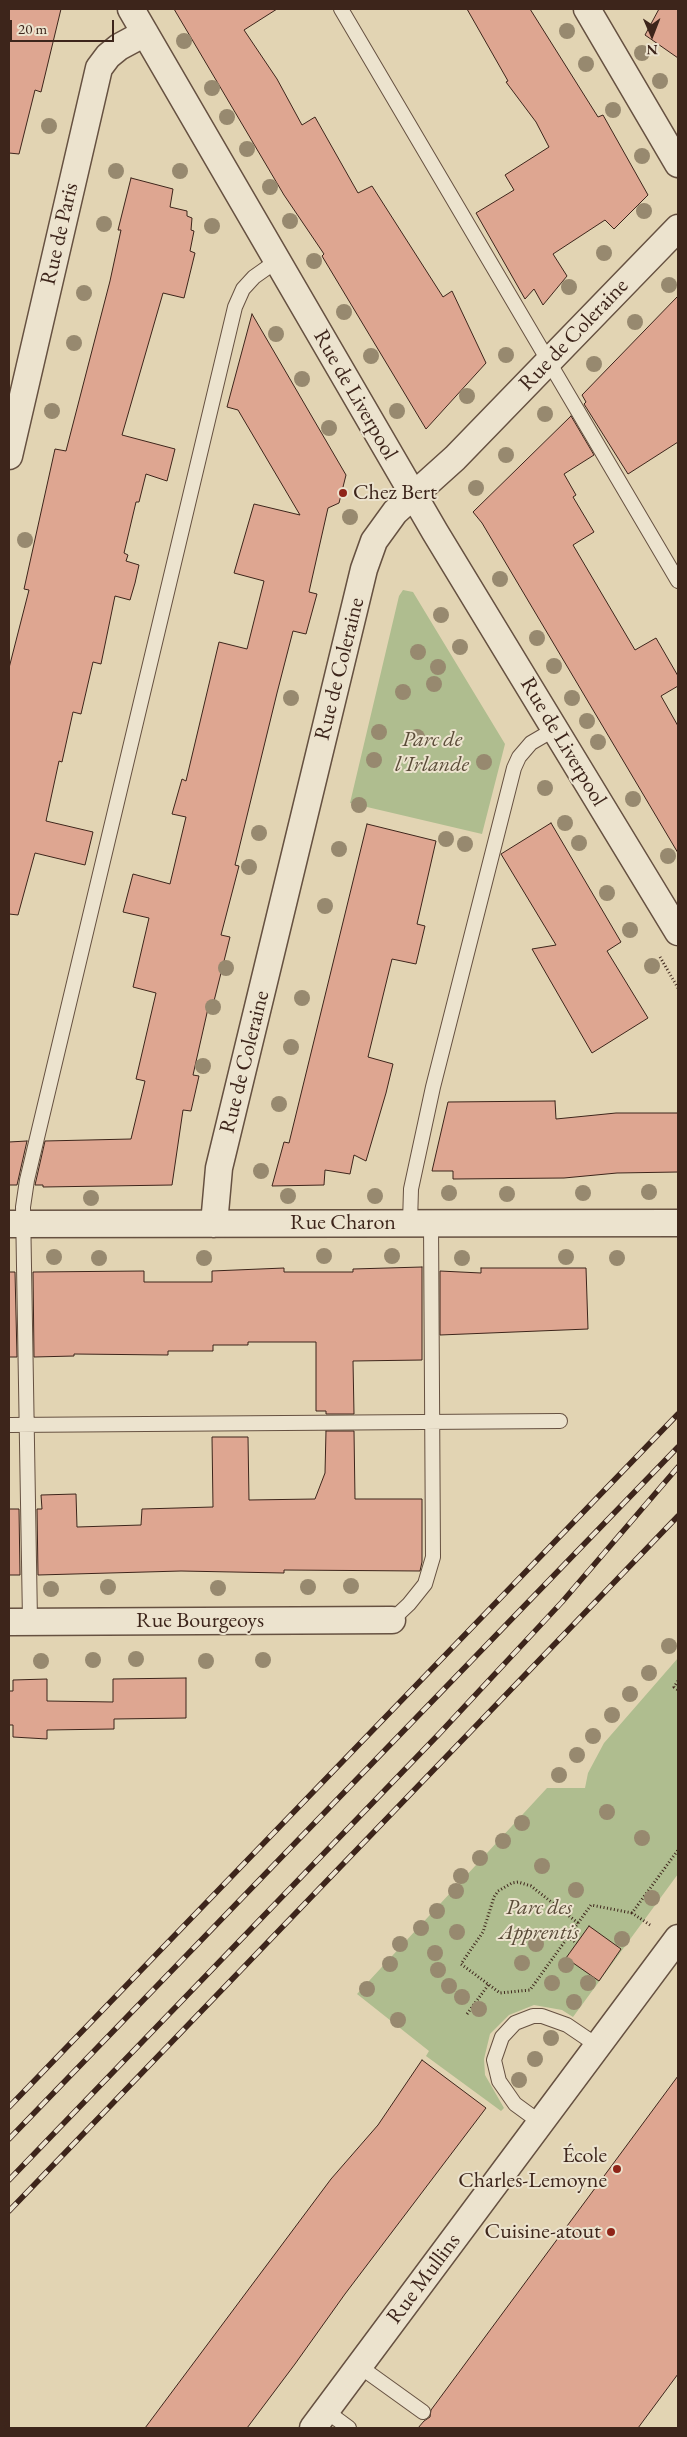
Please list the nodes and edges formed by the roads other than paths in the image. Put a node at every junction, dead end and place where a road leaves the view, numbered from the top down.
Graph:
1 (131, 9) edge
2 (341, 9) edge
3 (587, 9) edge
4 (145, 33) junction
5 (678, 164) edge
6 (678, 228) edge
7 (278, 260) junction
8 (550, 361) junction
9 (9, 456) edge
10 (413, 495) junction
11 (678, 581) edge
12 (555, 729) junction
13 (678, 932) edge
14 (421, 1223) junction
15 (678, 1223) edge
16 (16, 1224) edge
17 (214, 1224) junction
18 (560, 1421) dead end
19 (434, 1422) junction
20 (9, 1425) edge
21 (27, 1425) junction
22 (392, 1620) joint
23 (19, 1622) edge
24 (677, 1940) edge
25 (603, 2041) junction
26 (541, 2123) junction
27 (359, 2366) junction
28 (423, 2412) dead end
29 (319, 2420) edge
30 (349, 2428) edge

1 - 4 street, Rue de Liverpool
2 - 8 lane
3 - 5 street
4 - 7 street, Rue de Liverpool
4 - 9 street, Rue de Paris
6 - 8 street, Rue de Coleraine
7 - 10 street, Rue de Liverpool
7 - 16 lane
8 - 10 street, Rue de Coleraine
8 - 11 lane
10 - 12 street, Rue de Liverpool
10 - 17 street, Rue de Coleraine
12 - 13 street, Rue de Liverpool
12 - 14 lane
14 - 15 street, Rue Charon
14 - 17 street, Rue Charon
14 - 19 lane
16 - 17 street, Rue Charon
16 - 21 lane
18 - 19 lane
19 - 21 lane
19 - 22 lane
20 - 21 lane
21 - 23 lane
22 - 23 street, Rue Bourgeoys
24 - 25 street, Rue Mullins
25 - 26 street, Rue Mullins
25 - 26 lane
26 - 27 street, Rue Mullins
27 - 28 lane
27 - 29 street, Rue Mullins
29 - 30 lane

